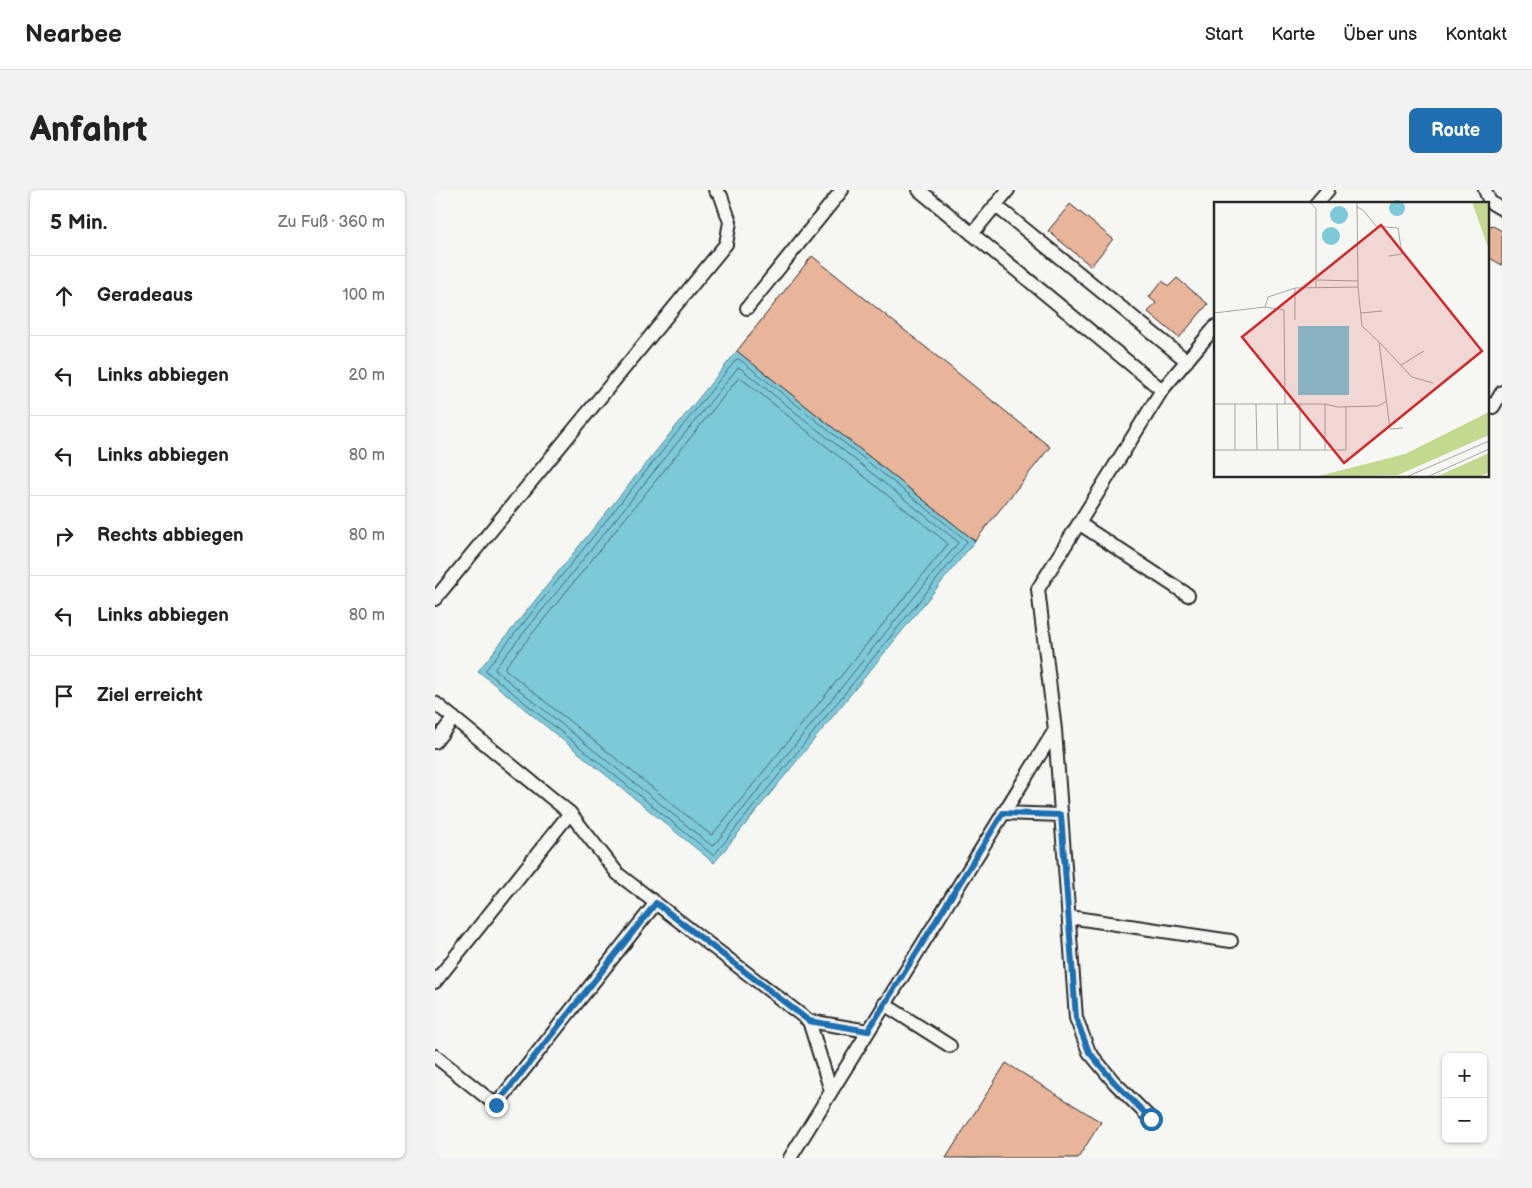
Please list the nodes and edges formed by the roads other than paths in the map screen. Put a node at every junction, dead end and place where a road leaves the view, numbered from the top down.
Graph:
1 (715, 190) edge
2 (842, 190) edge
3 (919, 190) edge
4 (1007, 190) edge
5 (1328, 190) edge
6 (1485, 190) edge
7 (1318, 202) edge
8 (995, 205) junction
9 (1502, 209) edge
10 (972, 234) junction
11 (747, 308) dead end
12 (1214, 328) edge
13 (1187, 361) junction
14 (1162, 390) junction
15 (1502, 392) edge
16 (1489, 405) edge
17 (1080, 524) junction
18 (1188, 595) dead end
19 (435, 599) edge
20 (435, 703) edge
21 (454, 718) junction
22 (1055, 730) junction
23 (435, 742) edge
24 (570, 813) junction
25 (1003, 813) junction
26 (1061, 815) junction
27 (656, 903) junction
28 (1069, 917) junction
29 (1231, 941) dead end
30 (435, 982) edge
31 (884, 1004) junction
32 (809, 1021) junction
33 (868, 1031) junction
34 (950, 1046) dead end
35 (435, 1056) edge
36 (831, 1091) junction
37 (1151, 1119) dead end
38 (790, 1158) edge

1 - 19 lane
2 - 11 lane
3 - 10 lane
4 - 8 lane
5 - 7 lane
6 - 9 lane
8 - 10 lane
8 - 13 lane
10 - 14 lane
12 - 13 lane
13 - 14 lane
14 - 17 lane
15 - 16 lane
17 - 18 lane
17 - 22 lane
20 - 21 lane
21 - 23 lane
21 - 24 lane
22 - 25 lane
22 - 26 lane
24 - 27 lane
24 - 30 lane
25 - 26 lane
25 - 31 lane
26 - 28 lane
27 - 32 lane
27 - 35 lane
28 - 29 lane
28 - 37 lane
31 - 33 lane
31 - 34 lane
32 - 33 lane
32 - 36 lane
33 - 36 lane
36 - 38 lane

